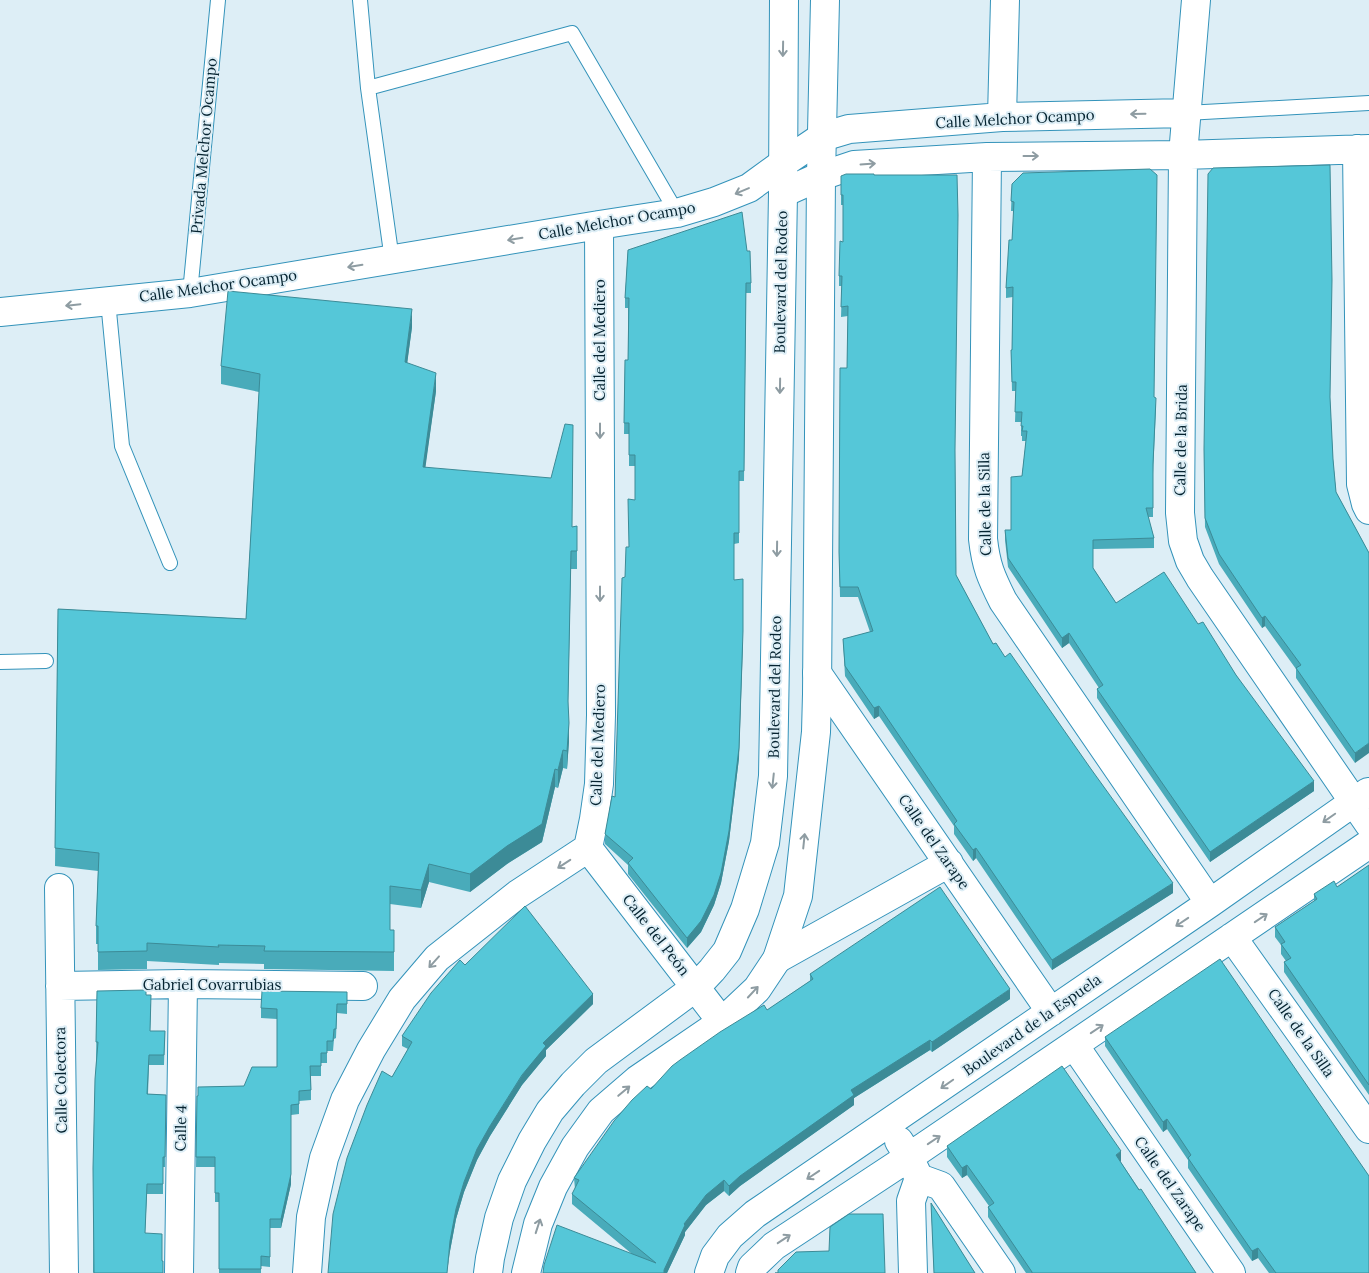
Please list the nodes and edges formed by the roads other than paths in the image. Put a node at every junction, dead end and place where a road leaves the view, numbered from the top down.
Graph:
1 (218, 0) edge
2 (360, 0) edge
3 (784, 0) edge
4 (825, 0) edge
5 (1005, 0) edge
6 (1196, 0) edge
7 (368, 88) junction
8 (1369, 104) edge
9 (1186, 113) junction
10 (1002, 117) junction
11 (822, 137) junction
12 (1363, 149) edge
13 (1183, 155) junction
14 (987, 156) junction
15 (782, 164) junction
16 (821, 176) junction
17 (783, 193) junction
18 (677, 213) junction
19 (599, 225) junction
20 (392, 260) junction
21 (190, 293) junction
22 (108, 301) junction
23 (0, 312) edge
24 (1369, 510) edge
25 (170, 563) dead end
26 (46, 661) dead end
27 (0, 662) edge
28 (817, 673) junction
29 (1361, 796) edge
30 (1369, 824) edge
31 (1369, 844) edge
32 (588, 848) junction
33 (949, 864) junction
34 (59, 888) dead end
35 (1210, 903) junction
36 (1232, 937) junction
37 (777, 958) junction
38 (183, 984) junction
39 (60, 986) junction
40 (363, 986) dead end
41 (696, 988) junction
42 (1051, 1012) junction
43 (722, 1022) junction
44 (1074, 1045) junction
45 (888, 1124) junction
46 (1369, 1130) edge
47 (914, 1168) junction
48 (64, 1273) edge
49 (179, 1273) edge
50 (307, 1273) edge
51 (488, 1273) edge
52 (526, 1273) edge
53 (709, 1273) edge
54 (750, 1273) edge
55 (913, 1273) edge
56 (1001, 1273) edge
57 (1231, 1273) edge

1 - 21 lane, Privada Melchor Ocampo
2 - 7 lane
3 -> 15 street, Boulevard del Rodeo
4 - 11 street
5 - 10 street
6 - 9 street, Calle de la Brida
7 - 18 lane
7 - 20 lane
8 - 9 lane, Calle Melchor Ocampo
9 -> 10 street, Calle Melchor Ocampo
9 - 13 street, Calle de la Brida
10 - 11 street, Calle Melchor Ocampo
11 - 15 street, Calle Melchor Ocampo
11 - 16 street
12 - 13 street
12 - 24 street
14 -> 13 street
13 - 29 street, Calle de la Brida
16 -> 14 street
14 - 35 street, Calle de la Silla
15 - 17 street, Boulevard del Rodeo
15 -> 18 street, Calle Melchor Ocampo
16 - 17 street
16 - 28 street
17 -> 41 street, Boulevard del Rodeo
18 - 19 street, Calle Melchor Ocampo
19 -> 20 street, Calle Melchor Ocampo
19 -> 32 street, Calle del Mediero
20 -> 21 street, Calle Melchor Ocampo
21 - 22 street, Calle Melchor Ocampo
22 -> 23 street, Calle Melchor Ocampo
22 - 25 lane
26 - 27 lane
28 - 33 street, Calle del Zarape
37 -> 28 street
29 - 30 street, Calle de la Brida
29 -> 35 street, Boulevard de la Espuela
36 -> 31 street
32 - 41 street, Calle del Peón
32 -> 50 street
33 - 37 street
33 - 42 street, Calle del Zarape
34 - 39 street, Calle Colectora
35 -> 42 street, Boulevard de la Espuela
44 -> 36 street
36 - 46 street, Calle de la Silla
43 -> 37 street
38 - 39 street, Gabriel Covarrubias
38 - 40 street, Gabriel Covarrubias
38 - 49 street, Calle 4
39 - 48 street, Calle Colectora
41 - 43 street, Calle del Peón
41 - 51 street, Boulevard del Rodeo
42 -> 45 street, Boulevard de la Espuela
52 -> 43 street
47 -> 44 street
44 - 57 street, Calle del Zarape
45 - 47 street
45 -> 53 street, Boulevard de la Espuela
54 -> 47 street
47 - 55 street
47 - 56 street

